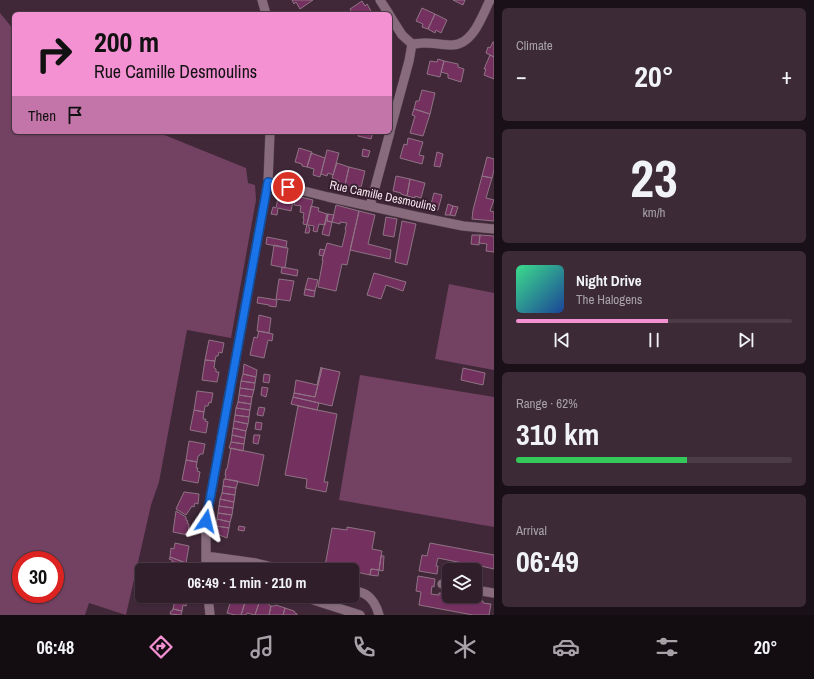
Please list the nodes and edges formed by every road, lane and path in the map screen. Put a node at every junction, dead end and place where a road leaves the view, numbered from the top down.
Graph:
1 (262, 0) edge
2 (380, 0) edge
3 (490, 0) edge
4 (265, 12) edge
5 (387, 12) edge
6 (392, 20) edge
7 (412, 44) junction
8 (392, 124) edge
9 (270, 134) edge
10 (389, 134) edge
11 (268, 182) junction
12 (370, 206) junction
13 (494, 229) edge
14 (206, 556) junction
15 (206, 563) edge
16 (256, 563) edge
17 (482, 591) edge
18 (359, 592) edge
19 (494, 593) edge
20 (209, 603) edge
21 (323, 603) edge
22 (210, 615) edge
23 (360, 615) edge
24 (379, 615) edge

1 - 4 street
2 - 5 street
3 - 7 street
6 - 7 street
7 - 8 street
9 - 11 street
10 - 12 street
11 - 12 street, Rue Camille Desmoulins
11 - 14 street
12 - 13 street, Rue Camille Desmoulins
14 - 15 street
14 - 16 street
17 - 19 street
18 - 24 street
20 - 22 street
21 - 23 street

